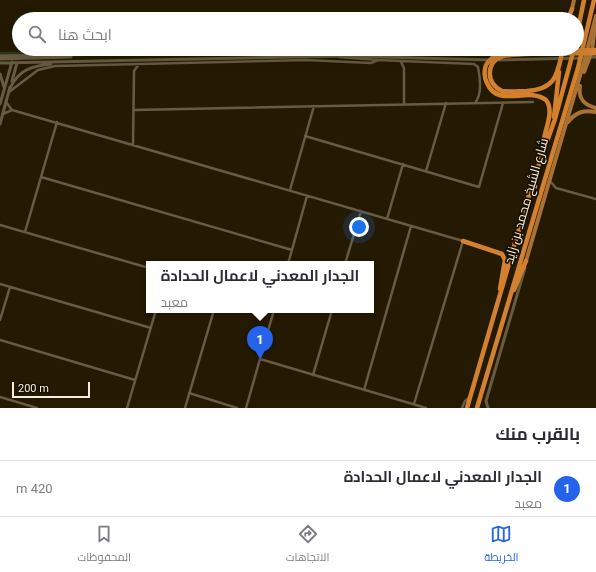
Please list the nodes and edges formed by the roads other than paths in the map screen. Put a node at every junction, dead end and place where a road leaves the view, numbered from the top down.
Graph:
1 (574, 0) edge
2 (584, 0) edge
3 (594, 0) edge
4 (572, 9) joint
5 (571, 12) edge
6 (582, 12) edge
7 (596, 17) edge
8 (584, 42) edge
9 (584, 53) edge
10 (596, 53) edge
11 (584, 54) edge
12 (74, 56) joint
13 (338, 56) junction
14 (493, 56) edge
15 (511, 56) edge
16 (558, 56) edge
17 (562, 56) edge
18 (572, 56) edge
19 (581, 56) edge
20 (0, 58) edge
21 (16, 60) junction
22 (378, 60) junction
23 (75, 61) junction
24 (400, 61) junction
25 (408, 62) junction
26 (0, 63) edge
27 (12, 63) junction
28 (129, 64) junction
29 (140, 64) junction
30 (560, 65) junction
31 (404, 68) junction
32 (134, 72) junction
33 (0, 74) edge
34 (10, 88) junction
35 (4, 91) junction
36 (8, 92) junction
37 (6, 100) junction
38 (503, 102) junction
39 (533, 102) dead end
40 (446, 103) junction
41 (475, 103) junction
42 (0, 104) edge
43 (404, 104) junction
44 (314, 106) junction
45 (596, 108) edge
46 (12, 110) junction
47 (134, 110) junction
48 (596, 112) edge
49 (3, 114) junction
50 (555, 119) junction
51 (57, 122) junction
52 (0, 124) edge
53 (566, 124) junction
54 (305, 136) junction
55 (133, 145) junction
56 (543, 152) junction
57 (403, 164) junction
58 (426, 171) junction
59 (41, 177) junction
60 (550, 181) junction
61 (290, 190) junction
62 (307, 196) junction
63 (596, 199) edge
64 (361, 211) junction
65 (387, 218) junction
66 (0, 225) edge
67 (412, 226) junction
68 (25, 232) junction
69 (463, 241) junction
70 (292, 250) junction
71 (289, 261) edge
72 (346, 261) edge
73 (526, 261) junction
74 (146, 267) edge
75 (0, 284) edge
76 (10, 287) junction
77 (501, 293) junction
78 (511, 294) junction
79 (155, 313) edge
80 (213, 313) edge
81 (273, 313) edge
82 (331, 313) edge
83 (0, 320) edge
84 (151, 328) junction
85 (0, 340) edge
86 (260, 359) junction
87 (313, 375) junction
88 (135, 380) junction
89 (364, 390) junction
90 (189, 393) junction
91 (0, 397) edge
92 (470, 397) junction
93 (414, 404) junction
94 (37, 408) edge
95 (127, 408) edge
96 (185, 408) edge
97 (237, 408) edge
98 (246, 408) edge
99 (426, 408) edge
100 (462, 408) edge
101 (467, 408) edge
102 (477, 408) edge
103 (488, 408) edge

1 - 4 main road
2 - 6 highway
3 - 8 highway, شارع الشيخ محمد بن زايد
4 - 5 highway
7 - 45 main road
7 - 53 main road
9 - 10 highway
10 - 11 street
12 - 20 street
12 - 21 street
13 - 16 street
13 - 22 street
13 - 23 street
14 - 56 highway
15 - 30 highway
17 - 30 highway
18 - 50 highway, شارع الشيخ محمد بن زايد
19 - 78 highway, شارع الشيخ محمد بن زايد
20 - 21 street
21 - 23 street
21 - 27 street
21 - 34 street
22 - 24 street
22 - 29 street
23 - 34 street
24 - 25 street
24 - 31 street
25 - 31 street
25 - 41 street
26 - 27 street
27 - 35 street
28 - 29 street
28 - 32 street
28 - 36 street
29 - 32 street
30 - 50 highway
31 - 43 street
32 - 47 street
33 - 35 street
34 - 36 street
35 - 42 street
36 - 37 street
37 - 46 street
37 - 49 street
38 - 39 street
38 - 41 street
38 - 58 street
40 - 41 street
40 - 43 street
40 - 58 street
43 - 44 street
44 - 47 street
44 - 54 street
46 - 49 street
46 - 51 street
47 - 55 street
48 - 53 main road
49 - 52 street
50 - 56 highway, شارع الشيخ محمد بن زايد
51 - 55 street
51 - 59 street
53 - 60 main road
54 - 57 street
54 - 61 street
55 - 61 street
56 - 77 highway, شارع الشيخ محمد بن زايد
57 - 58 street
57 - 65 street
59 - 68 street
59 - 70 street
60 - 63 street
60 - 73 main road
61 - 62 street
62 - 64 street
62 - 70 street
64 - 65 street
64 - 72 street
65 - 67 street
66 - 68 street
67 - 69 street
67 - 89 street
68 - 74 street
69 - 77 highway
69 - 93 street
70 - 71 street
73 - 78 highway
73 - 103 street
75 - 76 street
76 - 83 street
76 - 84 street
77 - 92 highway, شارع الشيخ محمد بن زايد
78 - 102 highway, شارع الشيخ محمد بن زايد
79 - 84 street
80 - 90 street
81 - 86 street
82 - 87 street
84 - 88 street
85 - 88 street
86 - 87 street
86 - 98 street
87 - 89 street
88 - 95 street
89 - 93 street
90 - 96 street
90 - 97 street
91 - 94 street
92 - 100 street
92 - 101 highway, شارع الشيخ محمد بن زايد
93 - 99 street

